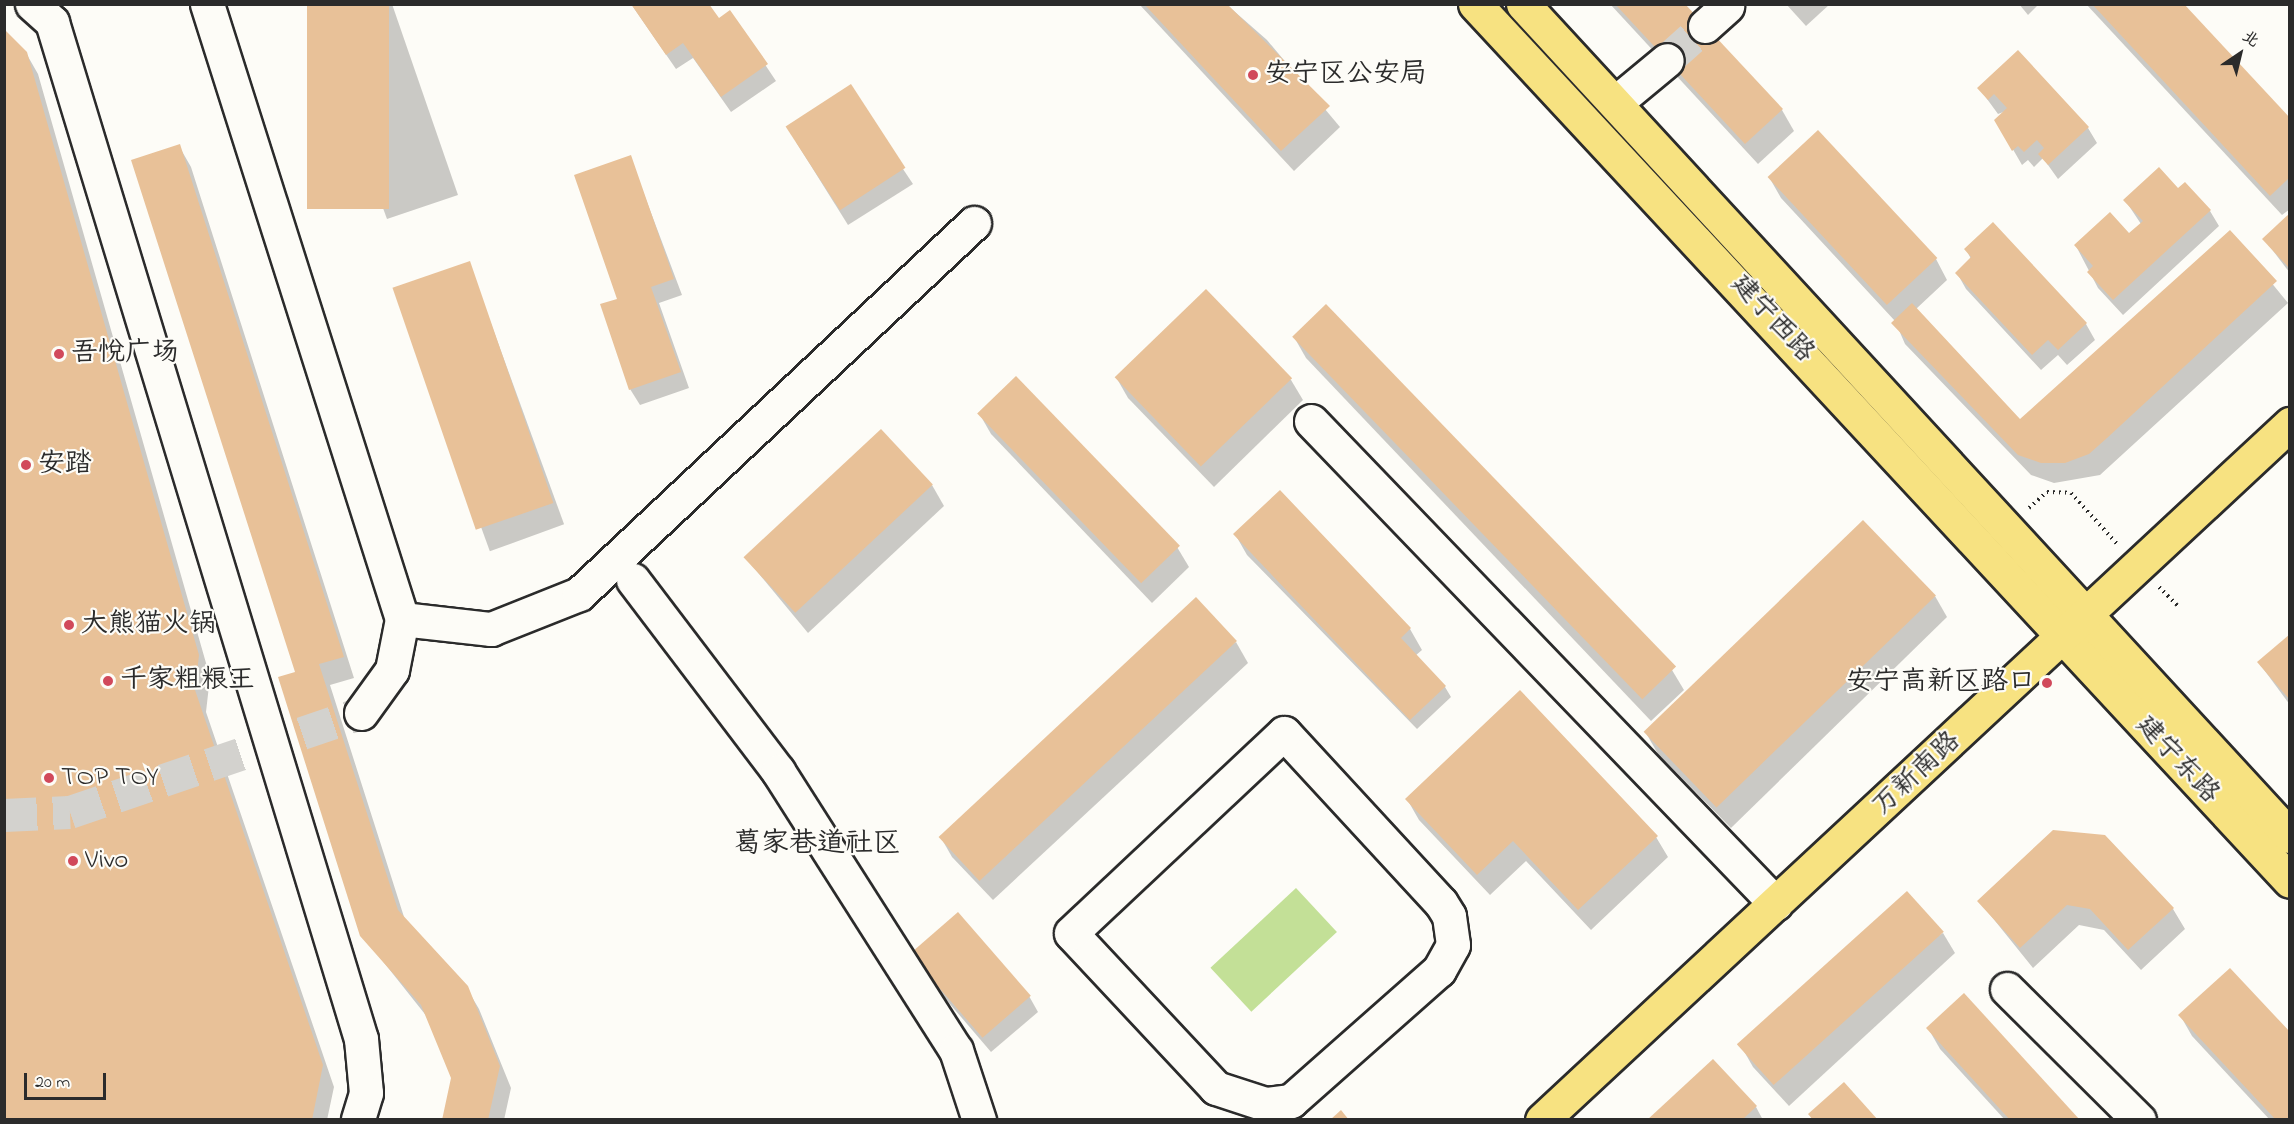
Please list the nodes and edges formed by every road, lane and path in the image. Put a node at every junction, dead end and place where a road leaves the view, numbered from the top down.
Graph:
1 (32, 4) edge
2 (207, 4) edge
3 (1474, 4) edge
4 (1523, 4) edge
5 (1667, 60) tunnel mouth
6 (1616, 103) junction
7 (974, 223) dead end
8 (1311, 421) dead end
9 (2289, 424) edge
10 (2007, 528) junction
11 (2139, 567) junction
12 (633, 580) dead end
13 (2178, 606) dead end
14 (402, 619) junction
15 (2075, 628) junction
16 (362, 713) tunnel mouth
17 (2289, 836) edge
18 (2289, 881) edge
19 (1776, 904) junction
20 (2007, 989) dead end
21 (1291, 1101) joint
22 (358, 1119) edge
23 (979, 1119) edge
24 (1542, 1119) edge
25 (2139, 1119) edge

1 - 22 street
2 - 14 street
3 - 15 main road, 建宁西路
4 - 6 main road, 建宁西路
5 - 6 street
6 - 10 main road, 建宁西路
7 - 14 street
8 - 19 street
9 - 11 main road, 万新南路
10 - 11 path
10 - 15 main road, 建宁西路
11 - 13 path
11 - 15 main road, 万新南路
12 - 23 street
14 - 16 street
15 - 17 main road, 建宁东路
15 - 18 main road, 建宁东路
15 - 19 main road, 万新南路
19 - 24 main road, 万新南路
20 - 25 street
21 - 21 street

